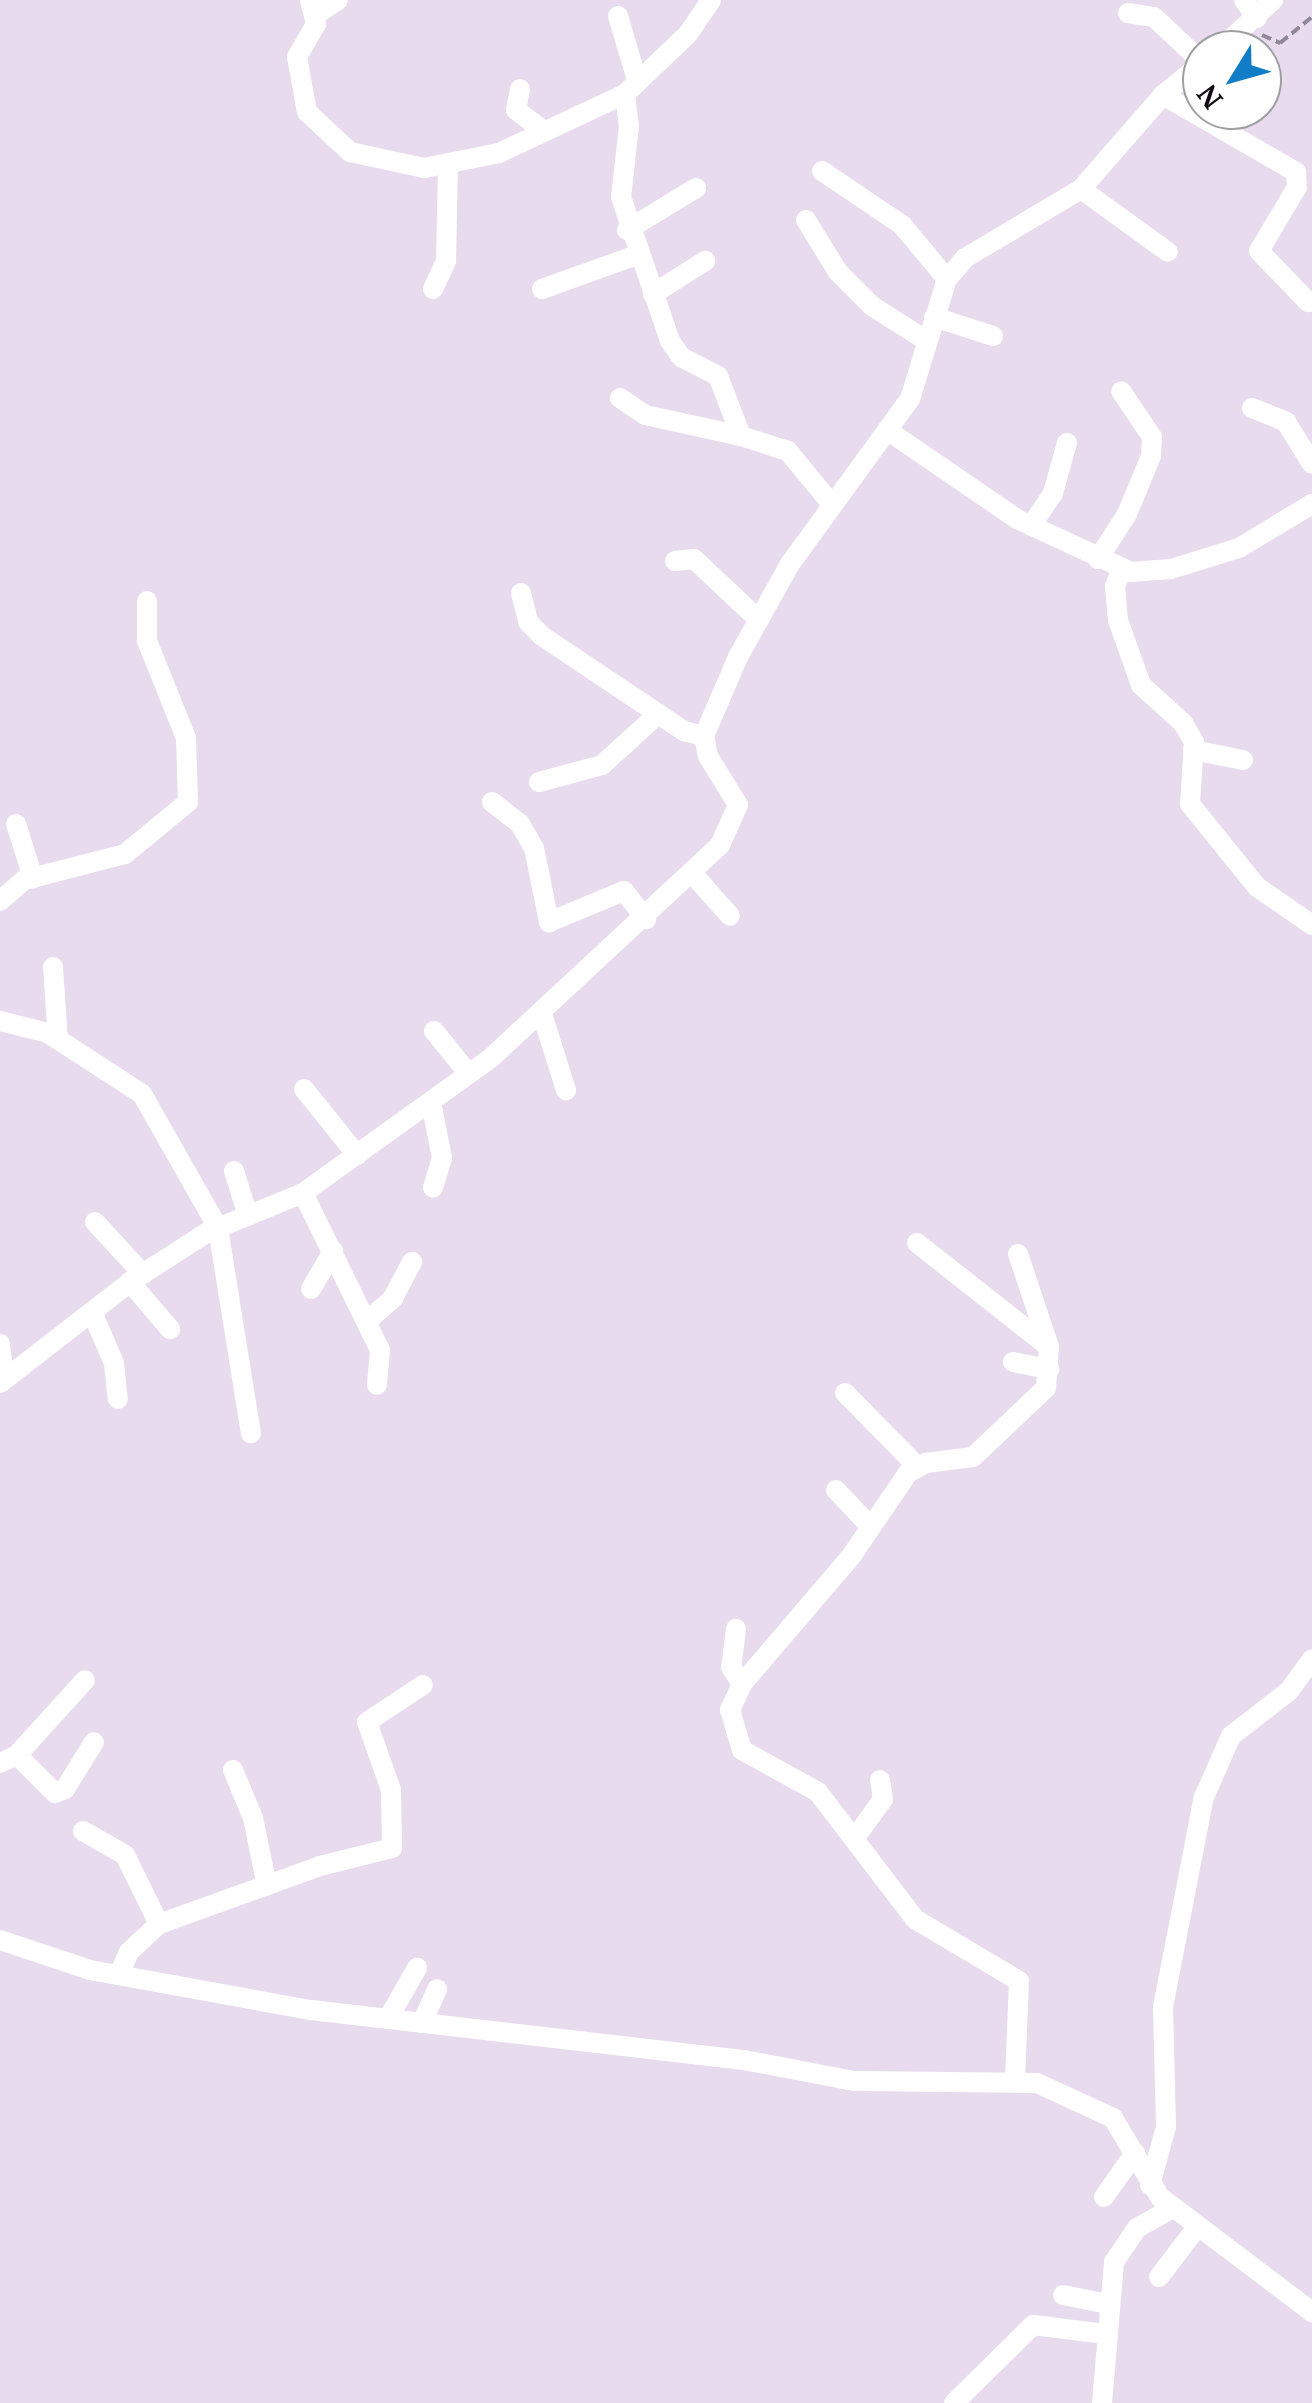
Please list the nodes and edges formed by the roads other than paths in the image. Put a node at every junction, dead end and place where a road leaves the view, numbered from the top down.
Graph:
1 (338, 0) edge
2 (712, 0) edge
3 (1244, 0) edge
4 (1273, 0) edge
5 (312, 8) edge
6 (1128, 13) dead end
7 (618, 16) dead end
8 (1252, 23) junction
9 (1243, 30) edge
10 (1182, 44) edge
11 (1182, 79) edge
12 (631, 87) junction
13 (520, 89) dead end
14 (1162, 95) junction
15 (545, 132) junction
16 (448, 165) junction
17 (822, 171) dead end
18 (696, 188) dead end
19 (1082, 188) junction
20 (806, 220) dead end
21 (627, 230) junction
22 (1168, 252) dead end
23 (637, 255) junction
24 (705, 261) dead end
25 (948, 279) junction
26 (433, 289) dead end
27 (542, 290) dead end
28 (653, 294) junction
29 (1308, 302) dead end
30 (934, 317) junction
31 (994, 336) dead end
32 (927, 341) junction
33 (1121, 391) dead end
34 (620, 398) dead end
35 (1252, 408) dead end
36 (887, 430) junction
37 (742, 436) junction
38 (1067, 444) dead end
39 (1312, 464) edge
40 (830, 502) junction
41 (1312, 504) edge
42 (1031, 526) junction
43 (1098, 559) junction
44 (675, 561) dead end
45 (1122, 569) junction
46 (521, 593) dead end
47 (147, 601) dead end
48 (759, 620) junction
49 (658, 714) junction
50 (704, 736) junction
51 (1193, 750) junction
52 (1244, 760) dead end
53 (539, 782) dead end
54 (492, 802) dead end
55 (16, 824) dead end
56 (692, 873) junction
57 (33, 878) junction
58 (0, 901) edge
59 (730, 916) dead end
60 (646, 920) junction
61 (1312, 925) edge
62 (53, 967) dead end
63 (542, 1014) junction
64 (0, 1021) edge
65 (434, 1032) dead end
66 (58, 1040) junction
67 (469, 1074) junction
68 (304, 1089) dead end
69 (566, 1090) dead end
70 (431, 1102) junction
71 (357, 1155) junction
72 (234, 1171) dead end
73 (433, 1188) dead end
74 (303, 1193) junction
75 (248, 1216) junction
76 (94, 1222) dead end
77 (218, 1228) junction
78 (918, 1243) dead end
79 (333, 1250) junction
80 (1018, 1254) dead end
81 (412, 1262) dead end
82 (136, 1278) junction
83 (311, 1290) dead end
84 (92, 1312) junction
85 (367, 1321) junction
86 (170, 1328) dead end
87 (0, 1344) edge
88 (1049, 1346) junction
89 (1013, 1362) dead end
90 (1049, 1369) junction
91 (2, 1381) edge
92 (377, 1384) dead end
93 (845, 1393) dead end
94 (118, 1399) dead end
95 (251, 1433) dead end
96 (917, 1466) junction
97 (836, 1490) dead end
98 (871, 1527) junction
99 (736, 1630) dead end
100 (1312, 1659) edge
101 (86, 1680) dead end
102 (423, 1684) dead end
103 (742, 1684) junction
104 (94, 1742) dead end
105 (8, 1759) edge
106 (233, 1770) dead end
107 (880, 1780) dead end
108 (83, 1831) dead end
109 (857, 1836) junction
110 (268, 1886) junction
111 (159, 1924) junction
112 (0, 1940) edge
113 (417, 1968) dead end
114 (119, 1975) junction
115 (437, 1988) dead end
116 (388, 2019) junction
117 (422, 2023) junction
118 (1015, 2080) junction
119 (1135, 2153) junction
120 (1150, 2185) junction
121 (1104, 2198) dead end
122 (1174, 2208) junction
123 (1198, 2226) junction
124 (1158, 2277) dead end
125 (1063, 2296) dead end
126 (1108, 2304) junction
127 (1312, 2312) edge
128 (1106, 2334) junction
129 (954, 2403) edge
130 (1102, 2403) edge

1 - 5 street
2 - 12 street
3 - 8 street
4 - 8 street
5 - 16 street
6 - 10 street
7 - 12 street
8 - 9 street
11 - 14 street
12 - 15 street
12 - 21 street
13 - 15 street
14 - 19 street
14 - 29 street
15 - 16 street
16 - 26 street
17 - 25 street
18 - 21 street
19 - 22 street
19 - 25 street
20 - 32 street
21 - 23 street
23 - 27 street
23 - 28 street
24 - 28 street
25 - 30 street
28 - 37 street
30 - 31 street
30 - 32 street
32 - 36 street
33 - 43 street
34 - 37 street
35 - 39 street
36 - 40 street
36 - 42 street
37 - 40 street
38 - 42 street
40 - 48 street
41 - 45 street
42 - 43 street
43 - 45 street
44 - 48 street
45 - 51 street
46 - 49 street
47 - 57 street
48 - 50 street
49 - 50 street
49 - 53 street
50 - 56 street
51 - 52 street
51 - 61 street
54 - 60 street
55 - 57 street
56 - 59 street
56 - 60 street
57 - 58 street
60 - 63 street
62 - 66 street
63 - 67 street
63 - 69 street
64 - 66 street
65 - 67 street
66 - 77 street
67 - 70 street
68 - 71 street
70 - 71 street
70 - 73 street
71 - 74 street
72 - 75 street
74 - 75 street
74 - 79 street
75 - 77 street
76 - 82 street
77 - 82 street
77 - 95 street
78 - 88 street
79 - 83 street
79 - 85 street
80 - 88 street
81 - 85 street
82 - 84 street
82 - 86 street
84 - 91 street
84 - 94 street
85 - 92 street
87 - 91 street
88 - 90 street
89 - 90 street
90 - 96 street
93 - 96 street
96 - 98 street
97 - 98 street
98 - 103 street
99 - 103 street
100 - 120 street
101 - 105 street
102 - 110 street
103 - 109 street
104 - 105 street
106 - 110 street
107 - 109 street
108 - 111 street
109 - 118 street
110 - 111 street
111 - 114 street
112 - 114 street
113 - 116 street
114 - 116 street
115 - 117 street
116 - 117 street
117 - 118 street
118 - 119 street
119 - 120 street
119 - 121 street
120 - 122 street
122 - 123 street
122 - 126 street
123 - 124 street
123 - 127 street
125 - 126 street
126 - 128 street
128 - 129 street
128 - 130 street

